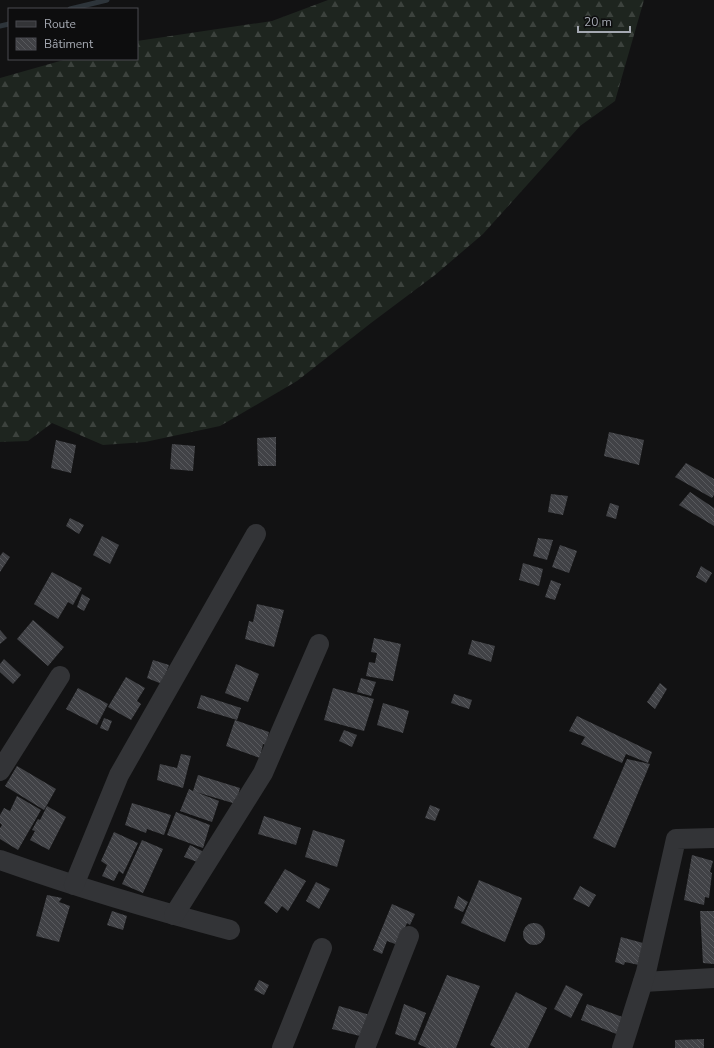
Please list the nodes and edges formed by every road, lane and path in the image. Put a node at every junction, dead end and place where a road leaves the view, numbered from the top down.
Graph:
1 (256, 534) dead end
2 (319, 644) dead end
3 (60, 676) dead end
4 (0, 771) edge
5 (714, 838) edge
6 (0, 860) edge
7 (74, 885) junction
8 (174, 915) junction
9 (230, 930) dead end
10 (409, 936) dead end
11 (322, 948) dead end
12 (714, 978) edge
13 (643, 982) junction
14 (282, 1048) edge
15 (365, 1048) edge
16 (622, 1048) edge

1 - 7 street
2 - 8 street
3 - 4 street
5 - 13 street
6 - 7 street
7 - 8 street
8 - 9 street
10 - 15 street
11 - 14 street
12 - 13 street
13 - 16 street

